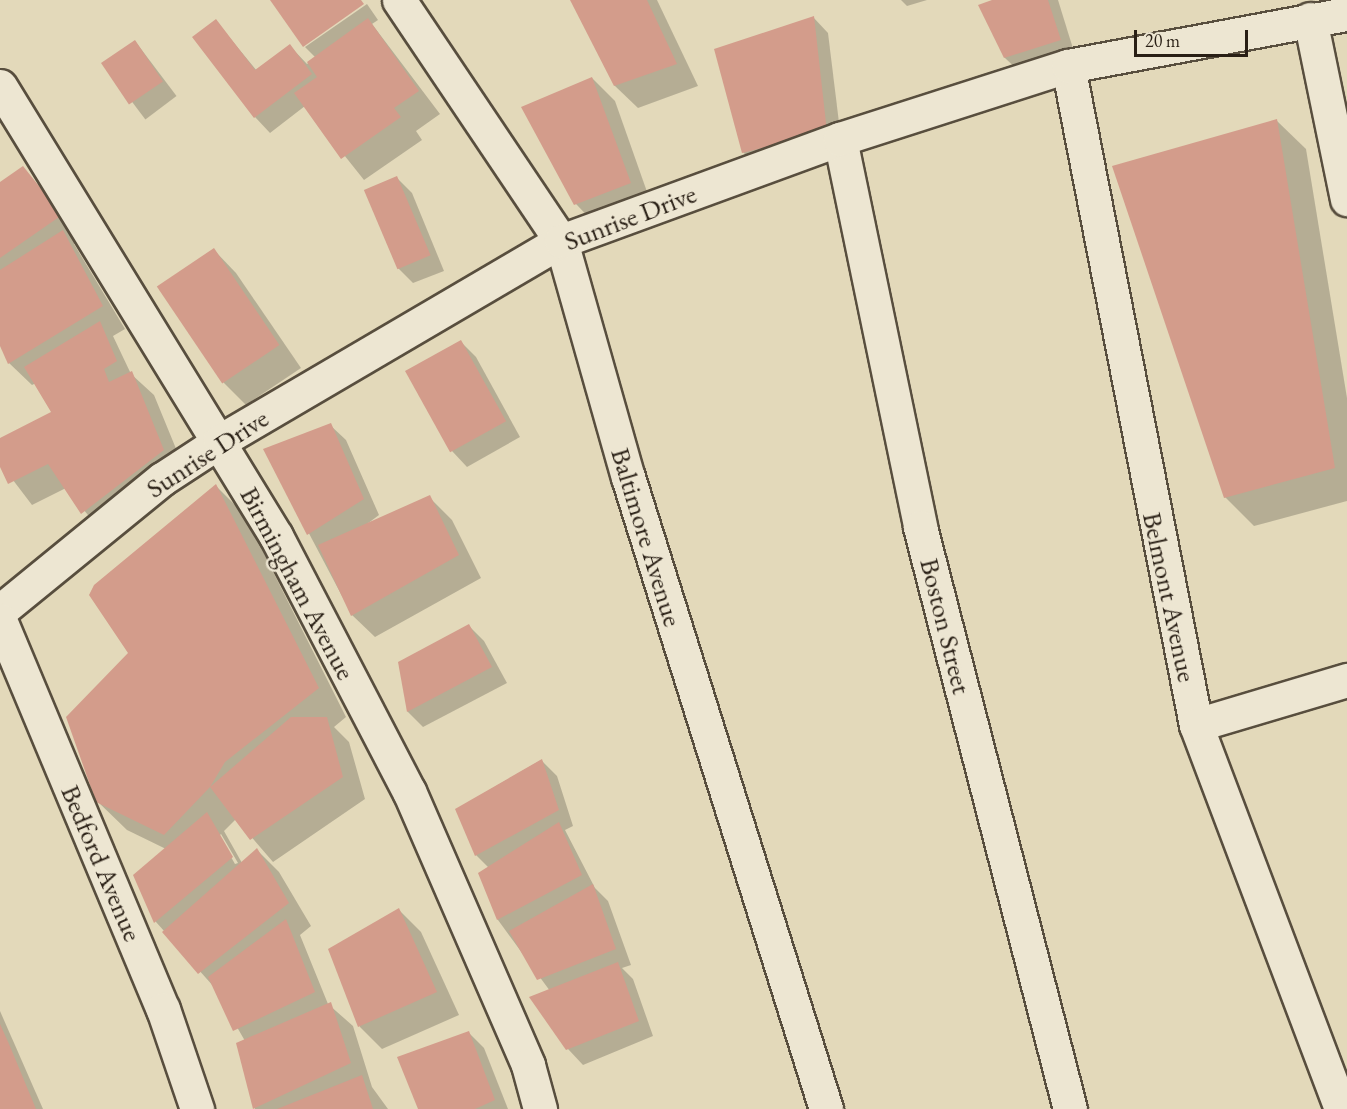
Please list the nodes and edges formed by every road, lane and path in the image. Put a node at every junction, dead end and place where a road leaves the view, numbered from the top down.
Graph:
1 (409, 2) edge
2 (1347, 14) edge
3 (1310, 19) junction
4 (1068, 66) junction
5 (0, 86) edge
6 (840, 139) junction
7 (1347, 199) edge
8 (561, 241) junction
9 (220, 441) junction
10 (0, 611) edge
11 (0, 621) edge
12 (1347, 680) edge
13 (1196, 725) junction
14 (197, 1109) edge
15 (540, 1109) edge
16 (826, 1109) edge
17 (1070, 1109) edge
18 (1341, 1109) edge

1 - 8 street, Baltimore Avenue
2 - 3 street, Sunrise Drive
3 - 4 street, Sunrise Drive
3 - 7 street
4 - 6 street, Sunrise Drive
4 - 13 street, Belmont Avenue
5 - 9 street, Birmingham Avenue
6 - 8 street, Sunrise Drive
6 - 17 street, Boston Street
8 - 9 street, Sunrise Drive
8 - 16 street, Baltimore Avenue
9 - 10 street, Sunrise Drive
9 - 15 street, Birmingham Avenue
11 - 14 street, Bedford Avenue
12 - 13 street
13 - 18 street, Belmont Avenue

